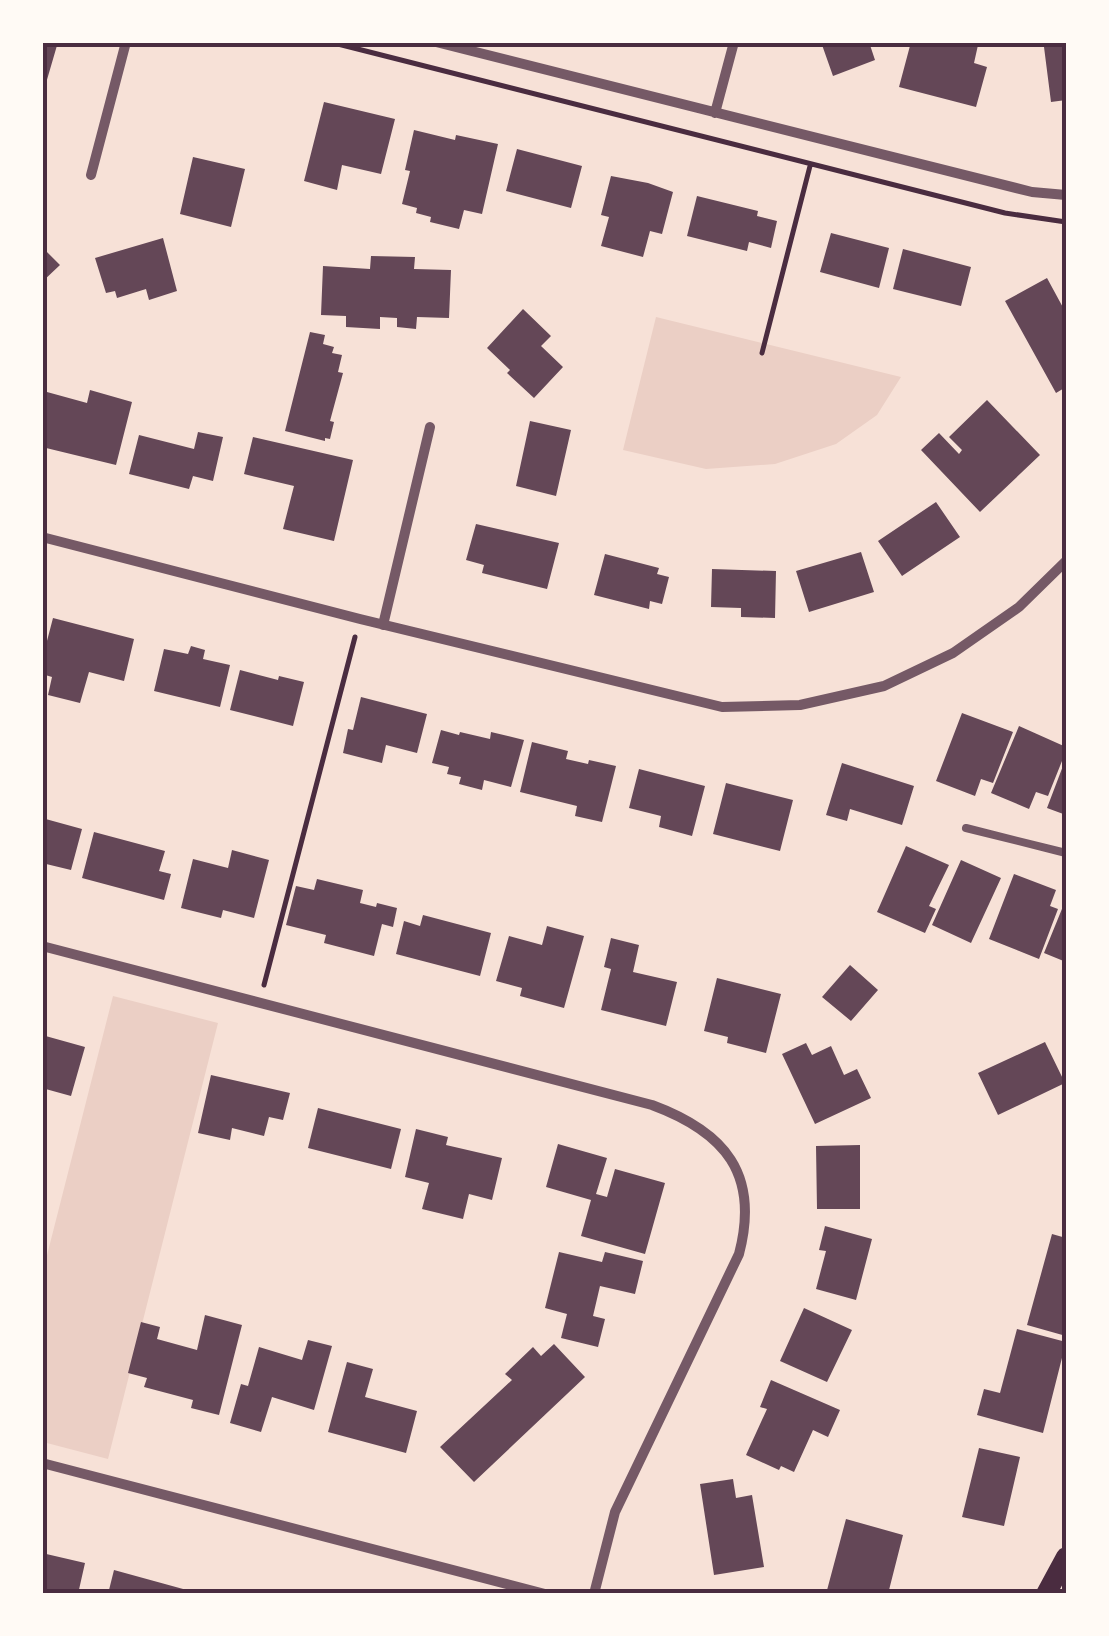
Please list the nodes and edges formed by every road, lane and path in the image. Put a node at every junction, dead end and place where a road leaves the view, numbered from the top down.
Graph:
1 (126, 42) edge
2 (330, 42) edge
3 (436, 42) edge
4 (734, 42) edge
5 (715, 113) junction
6 (817, 138) junction
7 (810, 164) junction
8 (91, 175) dead end
9 (1066, 195) edge
10 (1066, 222) edge
11 (762, 353) dead end
12 (430, 427) dead end
13 (42, 537) edge
14 (1066, 561) edge
15 (360, 619) junction
16 (384, 625) junction
17 (966, 828) dead end
18 (1066, 853) edge
19 (42, 946) edge
20 (260, 1002) junction
21 (42, 1462) edge
22 (1066, 1557) edge
23 (545, 1594) edge
24 (594, 1594) edge
25 (1046, 1594) edge

1 - 8 street
2 - 7 path
3 - 5 street
4 - 5 street
5 - 6 street
6 - 7 path
6 - 9 street
7 - 10 path
7 - 11 path
12 - 16 street
13 - 15 street
14 - 16 street
15 - 16 street
15 - 20 path
17 - 18 lane
19 - 20 street
20 - 24 street
21 - 23 street
22 - 25 main road

